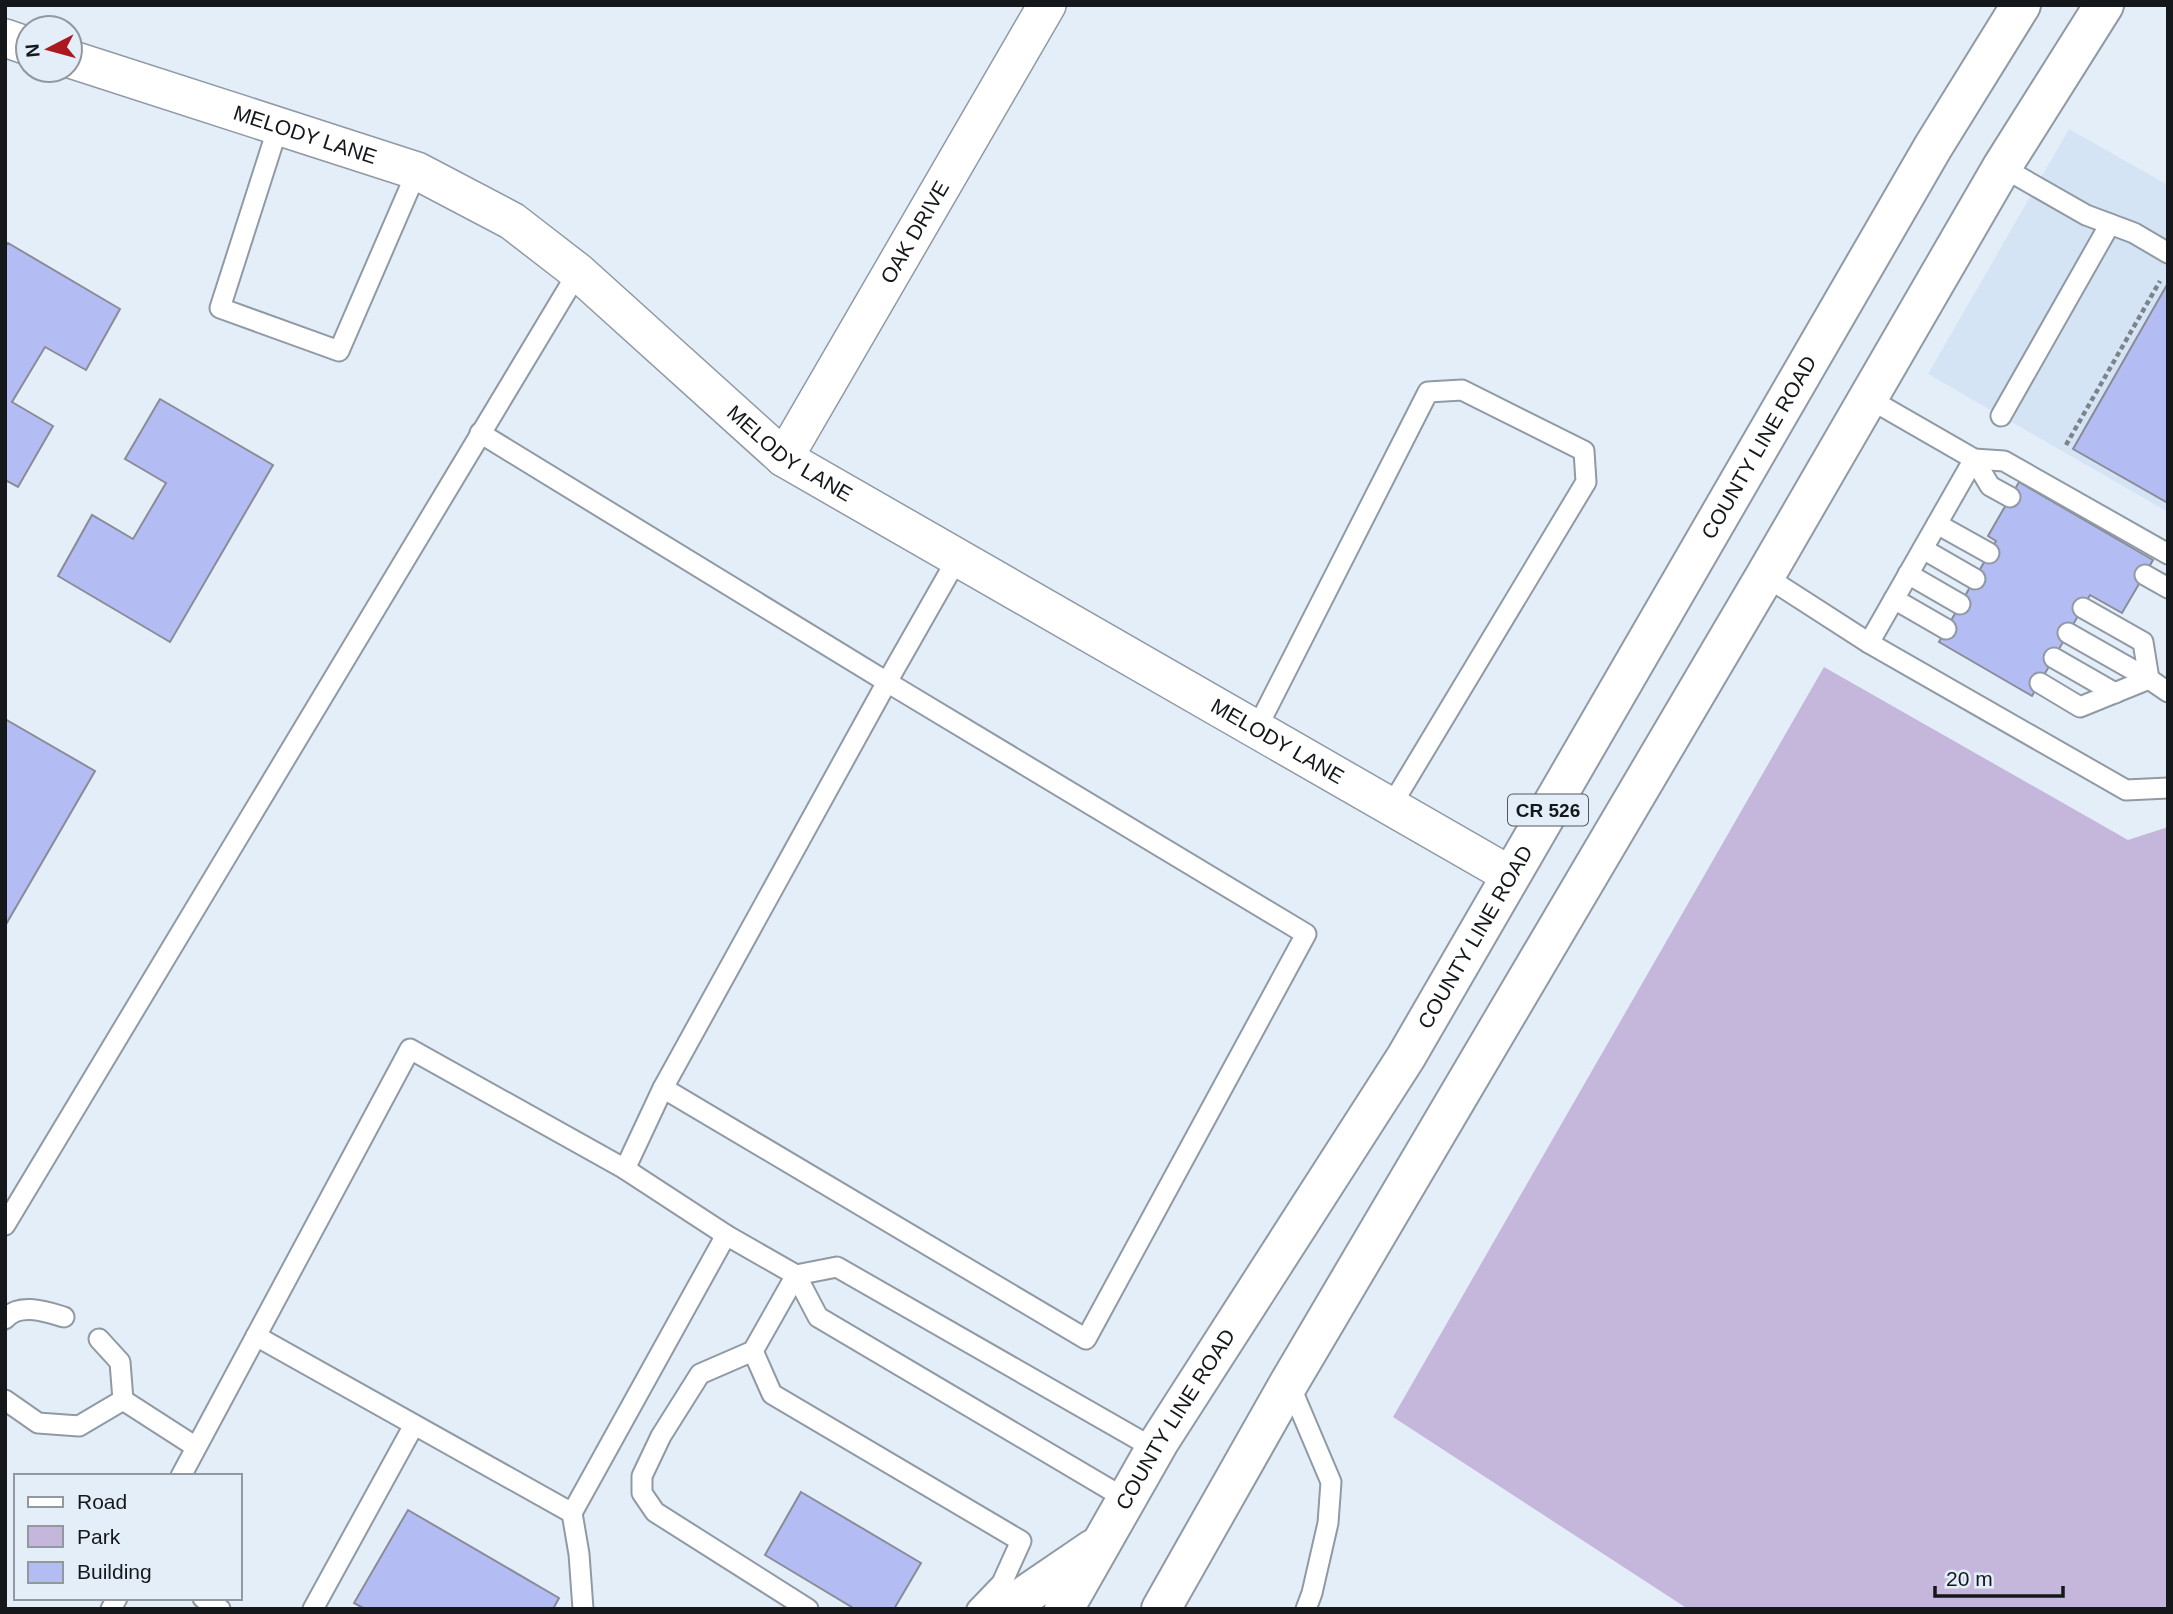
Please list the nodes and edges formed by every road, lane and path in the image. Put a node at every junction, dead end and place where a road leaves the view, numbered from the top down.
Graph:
1 (1047, 5) edge
2 (2021, 5) edge
3 (2104, 5) edge
4 (84, 64) edge
5 (278, 127) junction
6 (2002, 167) junction
7 (417, 171) junction
8 (2110, 224) junction
9 (2168, 253) edge
10 (578, 272) junction
11 (2165, 273) dead end
12 (1868, 398) junction
13 (2001, 416) dead end
14 (480, 433) junction
15 (2066, 445) dead end
16 (783, 458) junction
17 (1974, 459) junction
18 (2010, 497) dead end
19 (1937, 524) junction
20 (1923, 549) junction
21 (1989, 553) dead end
22 (2168, 554) edge
23 (957, 559) junction
24 (1908, 574) junction
25 (2145, 575) dead end
26 (1765, 576) junction
27 (1975, 579) dead end
28 (2168, 588) edge
29 (1894, 599) junction
30 (1960, 604) dead end
31 (2083, 608) dead end
32 (1946, 629) dead end
33 (2068, 633) dead end
34 (1869, 643) junction
35 (2054, 658) dead end
36 (2149, 679) junction
37 (887, 682) junction
38 (2040, 683) dead end
39 (2168, 692) edge
40 (2115, 693) junction
41 (1256, 730) junction
42 (2168, 788) edge
43 (1391, 806) junction
44 (1510, 875) junction
45 (663, 1088) junction
46 (625, 1169) junction
47 (5, 1225) edge
48 (726, 1236) junction
49 (796, 1275) junction
50 (64, 1317) dead end
51 (5, 1319) edge
52 (256, 1336) junction
53 (99, 1339) dead end
54 (753, 1351) junction
55 (1289, 1383) junction
56 (5, 1400) edge
57 (123, 1400) junction
58 (414, 1425) junction
59 (196, 1447) junction
60 (1155, 1449) junction
61 (182, 1474) edge
62 (1126, 1499) junction
63 (572, 1513) junction
64 (1101, 1544) junction
65 (313, 1609) edge
66 (583, 1609) edge
67 (808, 1609) edge
68 (978, 1609) edge
69 (1005, 1609) edge
70 (1064, 1609) edge
71 (1161, 1609) edge
72 (1306, 1609) edge

1 - 16 street, OAK DRIVE
2 - 44 main road, COUNTY LINE ROAD / CR 526
3 - 6 main road, CR 526
4 - 5 street, MELODY LANE
5 - 7 street, MELODY LANE
5 - 7 lane
6 - 8 lane
6 - 12 main road, CR 526
7 - 10 street, MELODY LANE
8 - 9 lane
8 - 13 lane
10 - 14 lane
10 - 16 street, MELODY LANE
11 - 15 path
12 - 17 lane
12 - 26 main road, CR 526
14 - 37 lane
14 - 47 lane
16 - 23 street, MELODY LANE
17 - 18 lane
17 - 19 lane
17 - 22 lane
19 - 20 lane
19 - 21 lane
20 - 24 lane
20 - 27 lane
23 - 37 lane
23 - 41 street, MELODY LANE
24 - 29 lane
24 - 30 lane
25 - 28 lane
26 - 34 lane
26 - 55 main road, CR 526
29 - 32 lane
29 - 34 lane
31 - 36 lane
33 - 36 lane
34 - 42 lane
35 - 40 lane
36 - 39 lane
36 - 40 lane
37 - 45 lane
37 - 45 lane
38 - 40 lane
41 - 43 street, MELODY LANE
41 - 43 lane
43 - 44 street, MELODY LANE
44 - 60 main road, COUNTY LINE ROAD / CR 526
45 - 46 lane
46 - 48 lane
46 - 52 lane
48 - 49 lane
48 - 63 lane
49 - 54 lane
49 - 60 lane
49 - 62 lane
50 - 51 lane
52 - 58 lane
52 - 59 lane
53 - 57 lane
54 - 67 lane
54 - 68 lane
55 - 71 main road, CR 526
55 - 72 lane
56 - 57 lane
57 - 59 lane
58 - 63 lane
58 - 65 lane
59 - 61 lane
60 - 62 main road, COUNTY LINE ROAD / CR 526
62 - 64 main road, COUNTY LINE ROAD / CR 526
63 - 66 lane
64 - 69 main road
64 - 70 main road, COUNTY LINE ROAD / CR 526

